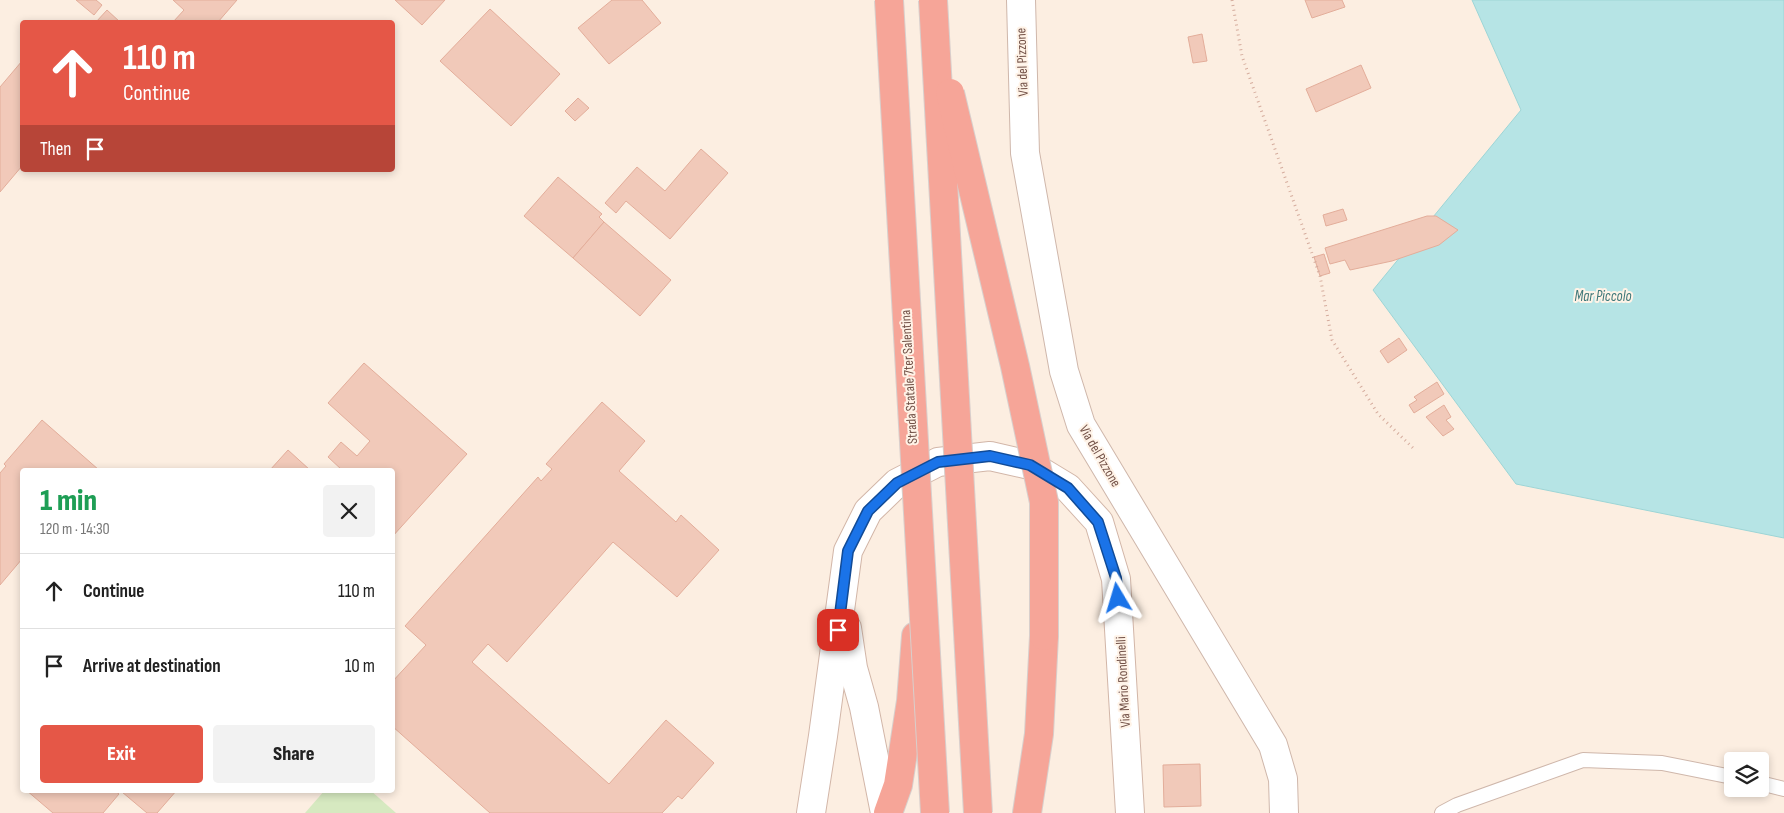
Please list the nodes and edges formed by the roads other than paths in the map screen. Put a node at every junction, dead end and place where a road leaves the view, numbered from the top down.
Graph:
1 (889, 0) edge
2 (1021, 0) edge
3 (933, 12) edge
4 (842, 594) junction
5 (923, 613) junction
6 (1724, 775) edge
7 (1769, 785) edge
8 (1784, 789) edge
9 (811, 813) edge
10 (886, 813) edge
11 (935, 813) edge
12 (978, 813) edge
13 (1027, 813) edge
14 (1130, 813) edge
15 (1284, 813) edge
16 (1442, 813) edge

1 - 5 highway, Strada Statale 7ter Salentina, bridge
2 - 15 main road, Via del Pizzone
3 - 12 highway, bridge
3 - 13 highway, bridge
4 - 9 main road, Via Mario Rondinelli
4 - 10 main road
4 - 14 main road, Via Mario Rondinelli
5 - 10 highway
5 - 11 highway, Strada Statale 7ter Salentina, bridge
6 - 16 lane
7 - 8 lane

